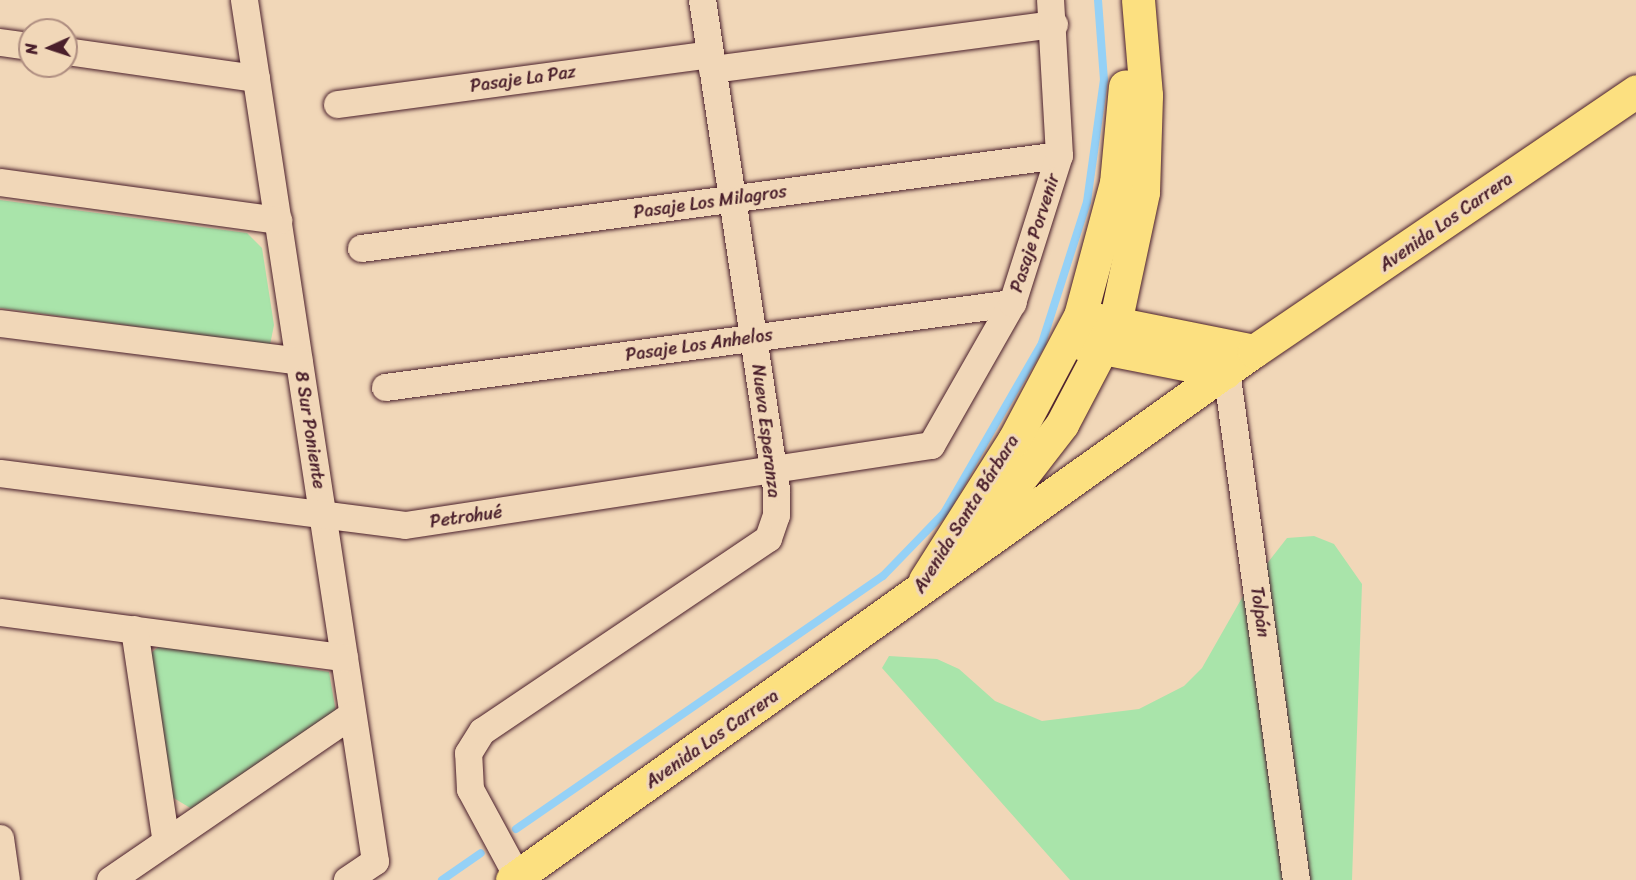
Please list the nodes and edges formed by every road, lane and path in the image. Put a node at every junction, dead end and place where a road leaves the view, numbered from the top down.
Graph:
1 (244, 0) edge
2 (702, 0) edge
3 (1121, 0) edge
4 (1138, 0) edge
5 (1052, 12) edge
6 (0, 42) edge
7 (18, 44) edge
8 (78, 53) edge
9 (711, 62) junction
10 (256, 78) junction
11 (1636, 91) edge
12 (337, 104) dead end
13 (1059, 155) junction
14 (0, 182) edge
15 (731, 199) junction
16 (278, 220) junction
17 (361, 248) dead end
18 (1012, 303) junction
19 (0, 323) edge
20 (1074, 328) junction
21 (1109, 336) junction
22 (754, 338) junction
23 (1234, 356) junction
24 (299, 361) junction
25 (385, 387) dead end
26 (931, 445) joint
27 (0, 473) edge
28 (774, 473) junction
29 (322, 516) junction
30 (913, 598) junction
31 (0, 612) edge
32 (134, 629) junction
33 (344, 657) junction
34 (352, 714) junction
35 (0, 838) edge
36 (166, 842) junction
37 (515, 878) edge
38 (6, 880) edge
39 (110, 880) edge
40 (347, 880) edge
41 (1296, 880) edge

1 - 10 street, 8 Sur Poniente
2 - 9 street, Nueva Esperanza
3 - 20 main road, Avenida Santa Bárbara
4 - 21 main road, Avenida Santa Bárbara
5 - 9 street, Pasaje La Paz
5 - 13 street, Pasaje Porvenir
6 - 7 street
8 - 10 street
9 - 12 street, Pasaje La Paz
9 - 15 street, Nueva Esperanza
10 - 16 street, 8 Sur Poniente
11 - 23 main road, Avenida Los Carrera
13 - 15 street, Pasaje Los Milagros
13 - 18 street, Pasaje Porvenir
14 - 16 street
15 - 17 street, Pasaje Los Milagros
15 - 22 street, Nueva Esperanza
16 - 24 street, 8 Sur Poniente
18 - 22 street, Pasaje Los Anhelos
18 - 26 street, Pasaje Porvenir
19 - 24 street
20 - 21 main road
20 - 30 main road, Avenida Santa Bárbara
21 - 23 main road
21 - 30 main road, Avenida Santa Bárbara
22 - 25 street, Pasaje Los Anhelos
22 - 28 street, Nueva Esperanza
23 - 30 main road, Avenida Los Carrera
23 - 41 street, Tolpán
24 - 29 street, 8 Sur Poniente
26 - 28 street, Petrohué
27 - 29 street, Petrohué
28 - 29 street, Petrohué
28 - 37 street, Nueva Esperanza
29 - 33 street, 8 Sur Poniente
30 - 37 main road, Avenida Los Carrera
31 - 32 street
32 - 33 street
32 - 36 street
33 - 34 street, 8 Sur Poniente
34 - 36 street
34 - 40 street, 8 Sur Poniente
35 - 38 street
36 - 39 street

